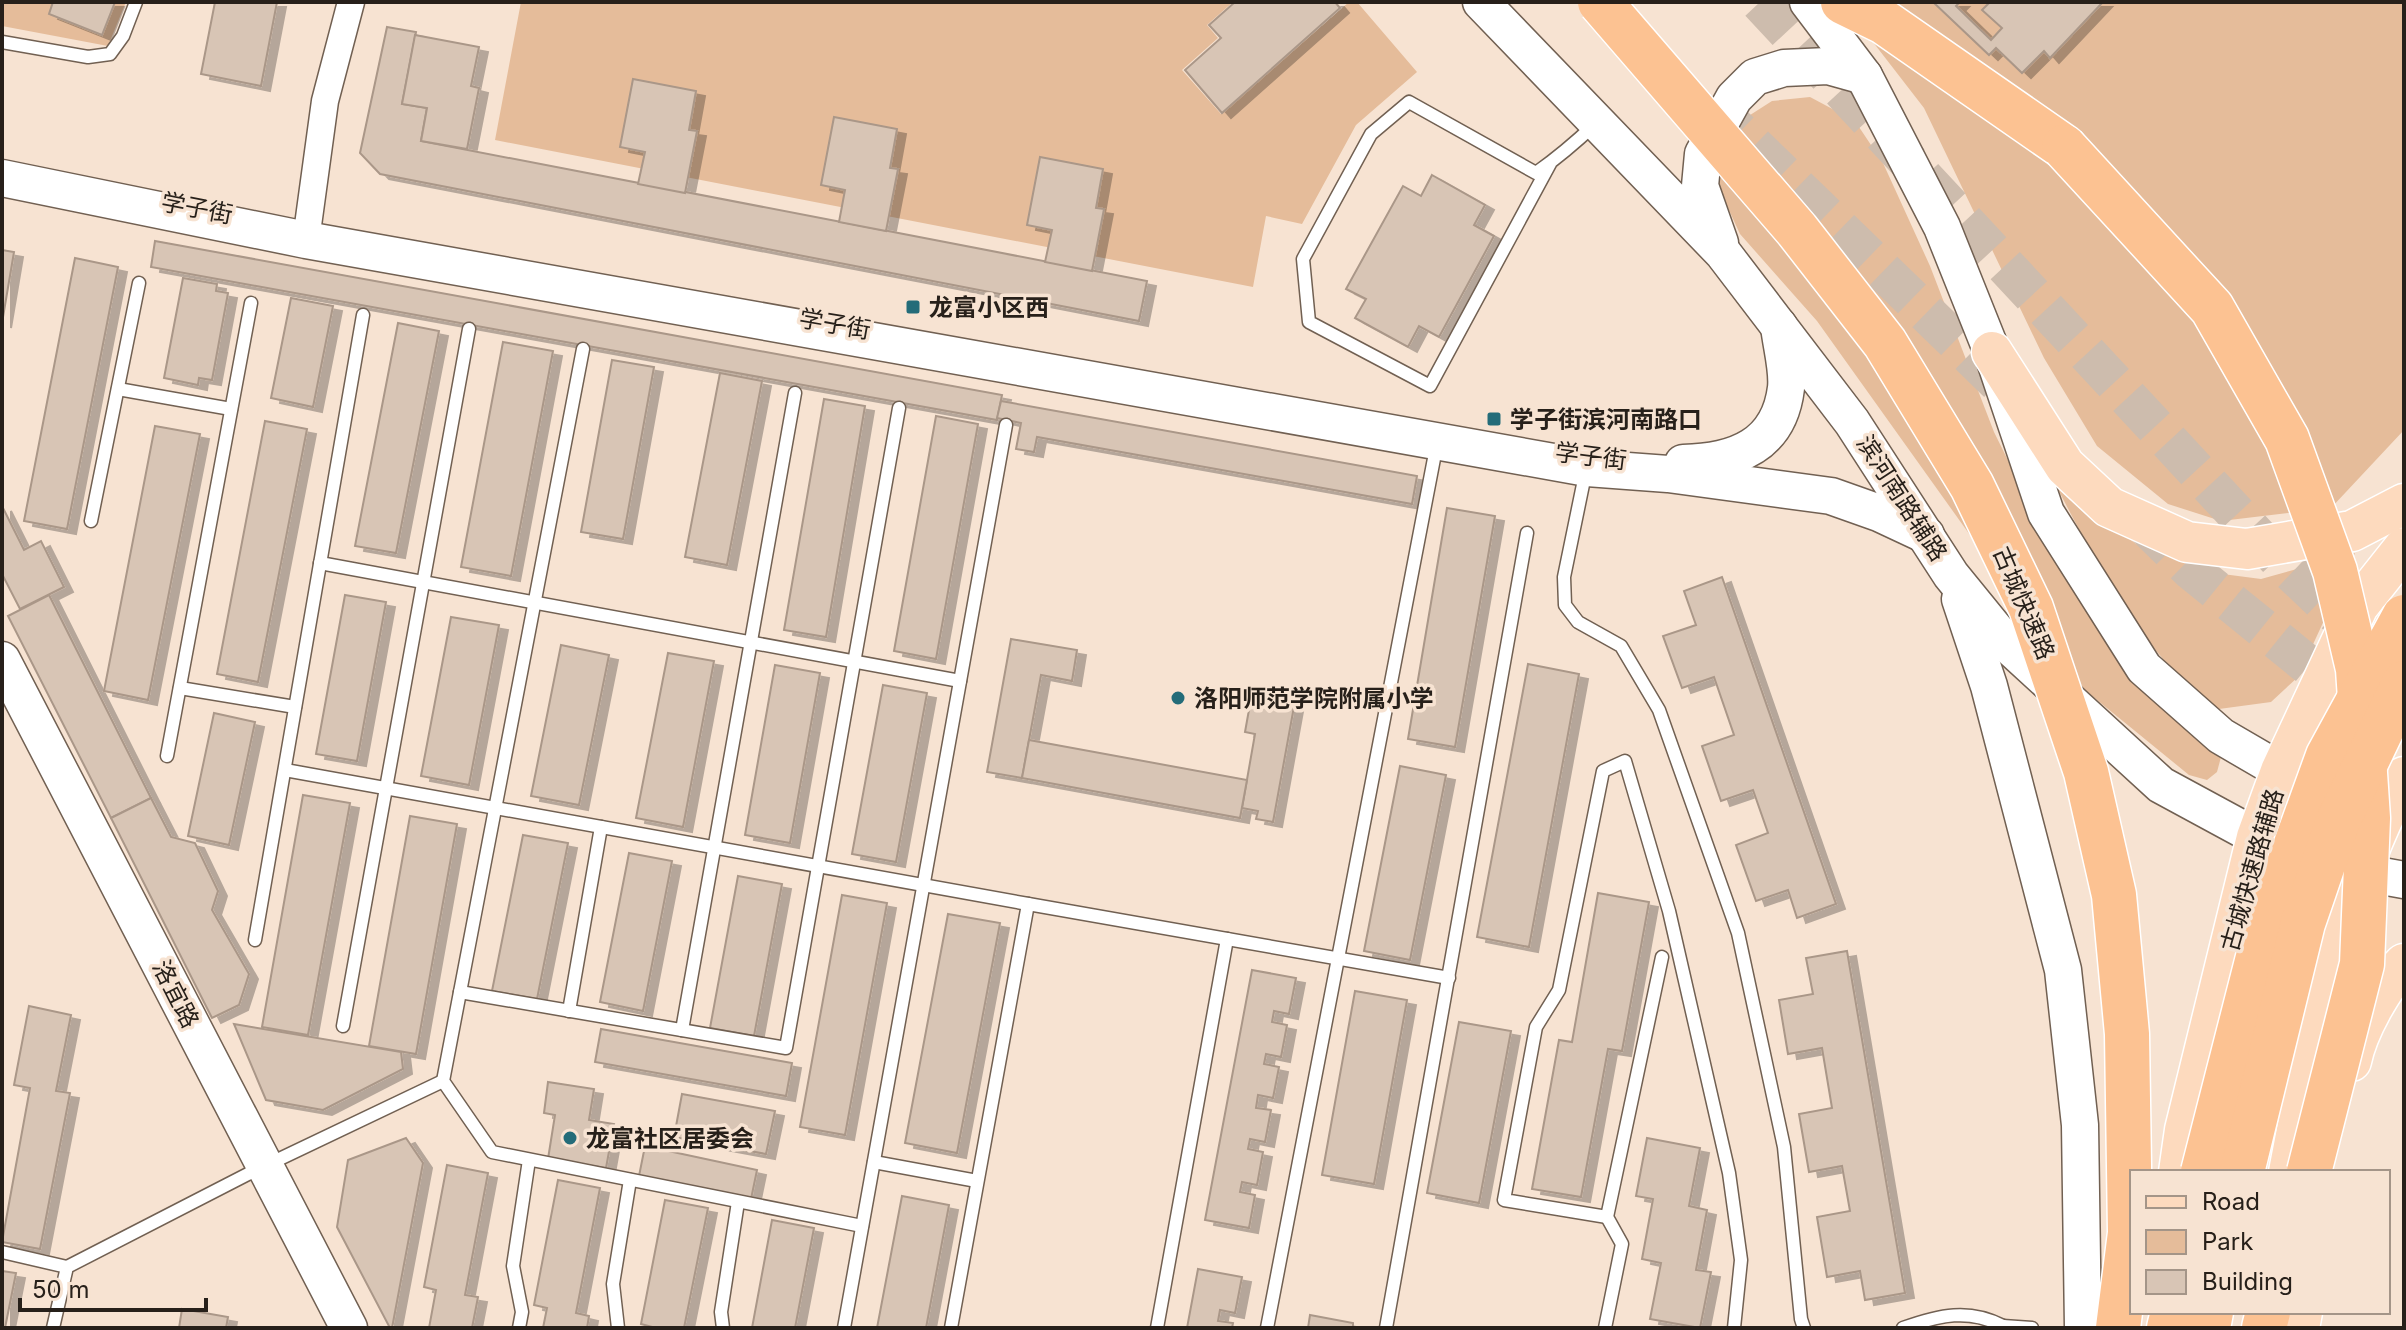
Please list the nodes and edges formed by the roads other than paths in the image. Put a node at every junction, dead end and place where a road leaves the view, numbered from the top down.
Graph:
1 (136, 2) edge
2 (351, 2) edge
3 (1481, 2) edge
4 (1584, 2) edge
5 (1600, 2) edge
6 (1808, 2) edge
7 (1843, 2) edge
8 (2, 42) edge
9 (1864, 76) junction
10 (1689, 82) tunnel mouth
11 (1596, 123) junction
12 (1551, 162) junction
13 (2, 168) edge
14 (2, 178) edge
15 (307, 235) junction
16 (1723, 253) junction
17 (139, 283) dead end
18 (251, 303) dead end
19 (363, 315) dead end
20 (1779, 326) junction
21 (469, 329) dead end
22 (583, 349) dead end
23 (1992, 352) junction
24 (118, 389) junction
25 (795, 393) dead end
26 (899, 408) dead end
27 (231, 409) junction
28 (1006, 425) dead end
29 (1438, 437) junction
30 (1587, 463) junction
31 (1669, 469) junction
32 (2404, 504) edge
33 (91, 521) dead end
34 (1527, 533) dead end
35 (1926, 535) junction
36 (2404, 548) edge
37 (320, 563) junction
38 (1951, 575) junction
39 (423, 582) junction
40 (535, 603) junction
41 (2404, 617) edge
42 (751, 642) junction
43 (2, 660) edge
44 (854, 661) junction
45 (960, 681) junction
46 (2404, 683) edge
47 (180, 688) junction
48 (2, 702) edge
49 (295, 707) junction
50 (167, 756) dead end
51 (285, 770) junction
52 (2281, 771) junction
53 (2404, 777) edge
54 (386, 788) junction
55 (496, 808) junction
56 (2394, 816) edge
57 (601, 827) junction
58 (2257, 837) junction
59 (714, 847) junction
60 (818, 866) junction
61 (2360, 872) junction
62 (2404, 880) edge
63 (923, 885) junction
64 (1028, 904) junction
65 (1227, 939) junction
66 (255, 940) dead end
67 (1662, 957) dead end
68 (1338, 958) junction
69 (2404, 964) edge
70 (1449, 978) junction
71 (460, 992) junction
72 (569, 1011) junction
73 (343, 1026) dead end
74 (682, 1030) junction
75 (443, 1081) junction
76 (529, 1160) junction
77 (874, 1162) junction
78 (257, 1170) junction
79 (2179, 1170) edge
80 (2204, 1170) edge
81 (2242, 1170) edge
82 (2289, 1170) edge
83 (2310, 1170) edge
84 (2330, 1170) edge
85 (630, 1180) junction
86 (977, 1181) junction
87 (738, 1202) junction
88 (1607, 1217) junction
89 (862, 1226) junction
90 (2, 1252) edge
91 (67, 1267) junction
92 (1800, 1325) edge
93 (2002, 1327) edge
94 (53, 1328) edge
95 (326, 1328) edge
96 (349, 1328) edge
97 (519, 1328) edge
98 (618, 1328) edge
99 (723, 1328) edge
100 (844, 1328) edge
101 (951, 1328) edge
102 (1157, 1328) edge
103 (1267, 1328) edge
104 (1386, 1328) edge
105 (1605, 1328) edge
106 (1734, 1328) edge
107 (1903, 1328) edge
108 (2032, 1328) edge
109 (2083, 1328) edge
110 (2118, 1328) edge

1 - 8 lane
2 - 15 street
3 - 11 street, 滨河南路辅路
4 - 10 main road
5 - 110 highway, 古城快速路, bridge
6 - 9 street
7 - 83 highway, bridge
9 - 16 street
9 - 23 street
11 - 12 lane
11 - 16 street, 滨河南路辅路
12 - 12 lane
13 - 15 street, 学子街
14 - 15 street, 学子街
15 - 29 street, 学子街
16 - 20 street, 滨河南路辅路
17 - 24 lane
18 - 27 lane
19 - 37 lane
20 - 31 street
20 - 35 street, 滨河南路辅路
21 - 39 lane
22 - 40 lane
23 - 32 main road
23 - 52 street
24 - 27 lane
24 - 33 lane
25 - 42 lane
26 - 44 lane
27 - 47 lane
28 - 45 lane
29 - 30 street, 学子街
29 - 68 lane
30 - 31 street, 学子街
30 - 92 lane
31 - 35 street
34 - 70 lane
35 - 38 street, 滨河南路辅路
36 - 52 main road, 古城快速路辅路
37 - 39 lane
37 - 49 lane
38 - 58 street, 滨河南路辅路
38 - 109 street
39 - 40 lane
39 - 54 lane
40 - 42 lane
40 - 55 lane
41 - 80 highway, bridge
42 - 44 lane
42 - 59 lane
43 - 78 street, 洛宜路
44 - 45 lane
44 - 60 lane
45 - 63 lane
46 - 81 highway, bridge
47 - 49 lane
47 - 50 lane
48 - 78 street, 洛宜路
49 - 51 lane
51 - 54 lane
51 - 66 lane
52 - 56 street
52 - 58 main road, 古城快速路辅路
53 - 56 main road
54 - 55 lane
54 - 73 lane
55 - 57 lane
55 - 71 lane
56 - 61 main road
57 - 59 lane
57 - 72 lane
58 - 61 street, 滨河南路辅路
58 - 79 main road, 古城快速路辅路
59 - 60 lane
59 - 74 lane
60 - 63 lane
60 - 74 lane
61 - 62 street, 滨河南路辅路
61 - 82 main road
63 - 64 lane
63 - 77 lane
64 - 65 lane
64 - 86 lane
65 - 68 lane
65 - 102 lane
67 - 88 lane
68 - 70 lane
68 - 103 lane
69 - 84 main road
70 - 104 lane
71 - 72 lane
71 - 75 lane
72 - 74 lane
75 - 76 lane
75 - 78 lane
76 - 85 lane
76 - 97 lane
77 - 86 lane
77 - 89 lane
78 - 91 lane
78 - 95 street, 洛宜路
78 - 96 street, 洛宜路
85 - 87 lane
85 - 98 lane
86 - 101 lane
87 - 89 lane
87 - 99 lane
88 - 105 lane
88 - 106 lane
89 - 100 lane
90 - 91 lane
91 - 94 lane
93 - 107 lane
93 - 108 lane

